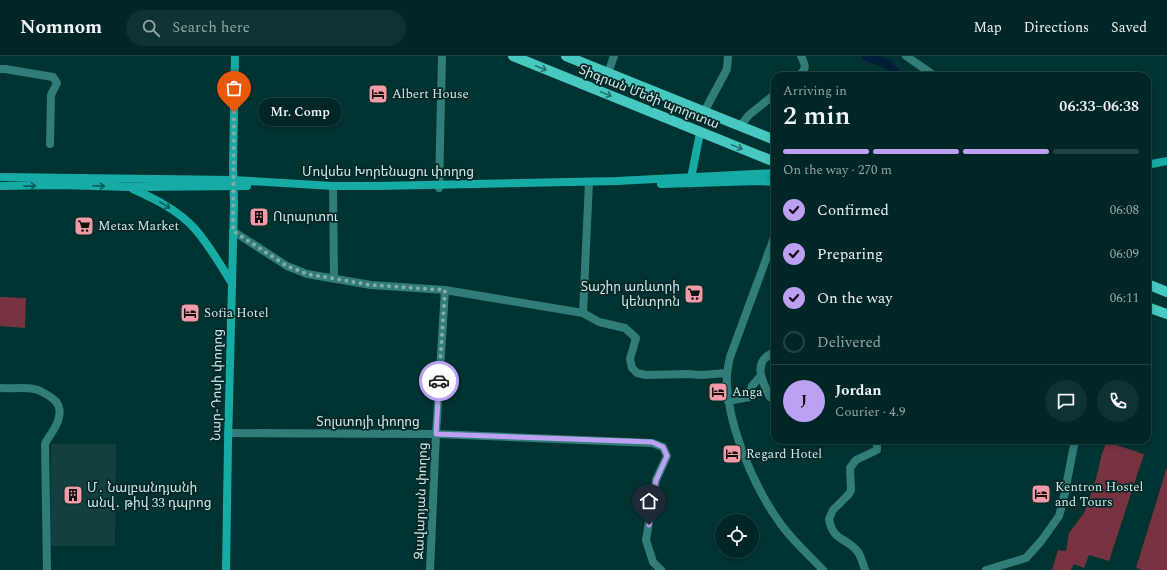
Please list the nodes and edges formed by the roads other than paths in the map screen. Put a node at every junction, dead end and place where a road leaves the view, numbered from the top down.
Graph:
1 (234, 56) edge
2 (442, 56) edge
3 (513, 56) edge
4 (566, 56) edge
5 (614, 56) edge
6 (728, 56) edge
7 (801, 56) edge
8 (906, 56) edge
9 (0, 70) edge
10 (803, 72) edge
11 (930, 72) edge
12 (608, 73) junction
13 (771, 97) edge
14 (704, 112) junction
15 (740, 126) junction
16 (700, 133) junction
17 (771, 138) edge
18 (50, 144) dead end
19 (771, 160) edge
20 (1167, 161) edge
21 (1151, 164) edge
22 (771, 173) edge
23 (0, 177) edge
24 (691, 178) junction
25 (771, 182) edge
26 (233, 183) junction
27 (590, 184) junction
28 (0, 186) edge
29 (130, 187) junction
30 (439, 187) junction
31 (332, 188) junction
32 (233, 231) junction
33 (771, 246) edge
34 (771, 261) edge
35 (334, 279) junction
36 (232, 282) junction
37 (1151, 286) edge
38 (445, 290) junction
39 (1167, 292) edge
40 (1151, 308) edge
41 (583, 313) junction
42 (1167, 314) edge
43 (771, 354) edge
44 (727, 373) junction
45 (760, 377) junction
46 (0, 388) edge
47 (771, 397) edge
48 (730, 401) junction
49 (228, 433) junction
50 (436, 434) junction
51 (877, 444) edge
52 (1074, 444) edge
53 (47, 570) edge
54 (226, 570) edge
55 (430, 570) edge
56 (661, 570) edge
57 (823, 570) edge
58 (828, 570) edge
59 (865, 570) edge
60 (986, 570) edge

1 - 26 main road, Նար-Դոսի փողոց
2 - 30 street
3 -> 16 main road, Տիգրան Մեծի պողոտա
4 - 12 main road, Տիգրան Մեծի պողոտա
5 - 12 street
6 - 14 street
7 - 10 street
8 - 11 street
9 - 18 street
12 - 14 main road, Տիգրան Մեծի պողոտա
13 - 15 street
14 - 15 main road, Տիգրան Մեծի պողոտա
15 - 17 main road, Տիգրան Մեծի պողոտա
16 -> 19 main road, Տիգրան Մեծի պողոտա
16 - 24 main road
20 - 21 main road
22 - 24 main road, Մովսես Խորենացու փողոց
23 - 26 main road, Մովսես Խորենացու փողոց
24 - 27 main road, Մովսես Խորենացու փողոց
25 - 27 main road, Մովսես Խորենացու փողոց
26 - 29 main road, Մովսես Խորենացու փողոց
26 - 31 main road, Մովսես Խորենացու փողոց
26 - 32 main road, Նար-Դոսի փողոց
27 - 30 main road, Մովսես Խորենացու փողոց
27 - 41 street
28 -> 29 main road, Մովսես Խորենացու փողոց
29 -> 36 main road
30 - 31 main road, Մովսես Խորենացու փողոց
31 - 35 street
32 - 35 street
32 - 36 main road, Նար-Դոսի փողոց
33 - 44 street
34 - 48 street
35 - 38 street
36 - 49 main road, Նար-Դոսի փողոց
37 - 39 main road
38 - 41 street
38 - 50 street, Զավարյան փողոց
40 - 42 main road
41 - 44 street
43 - 45 street
44 - 48 street
45 - 47 street
45 - 48 street
46 - 53 street
48 - 57 street
48 - 58 street
49 - 50 street, Տոլստոյի փողոց
49 - 54 main road, Նար-Դոսի փողոց
50 - 55 street, Զավարյան փողոց
50 - 56 street, Տոլստոյի փողոց
51 - 59 street
52 - 60 street

